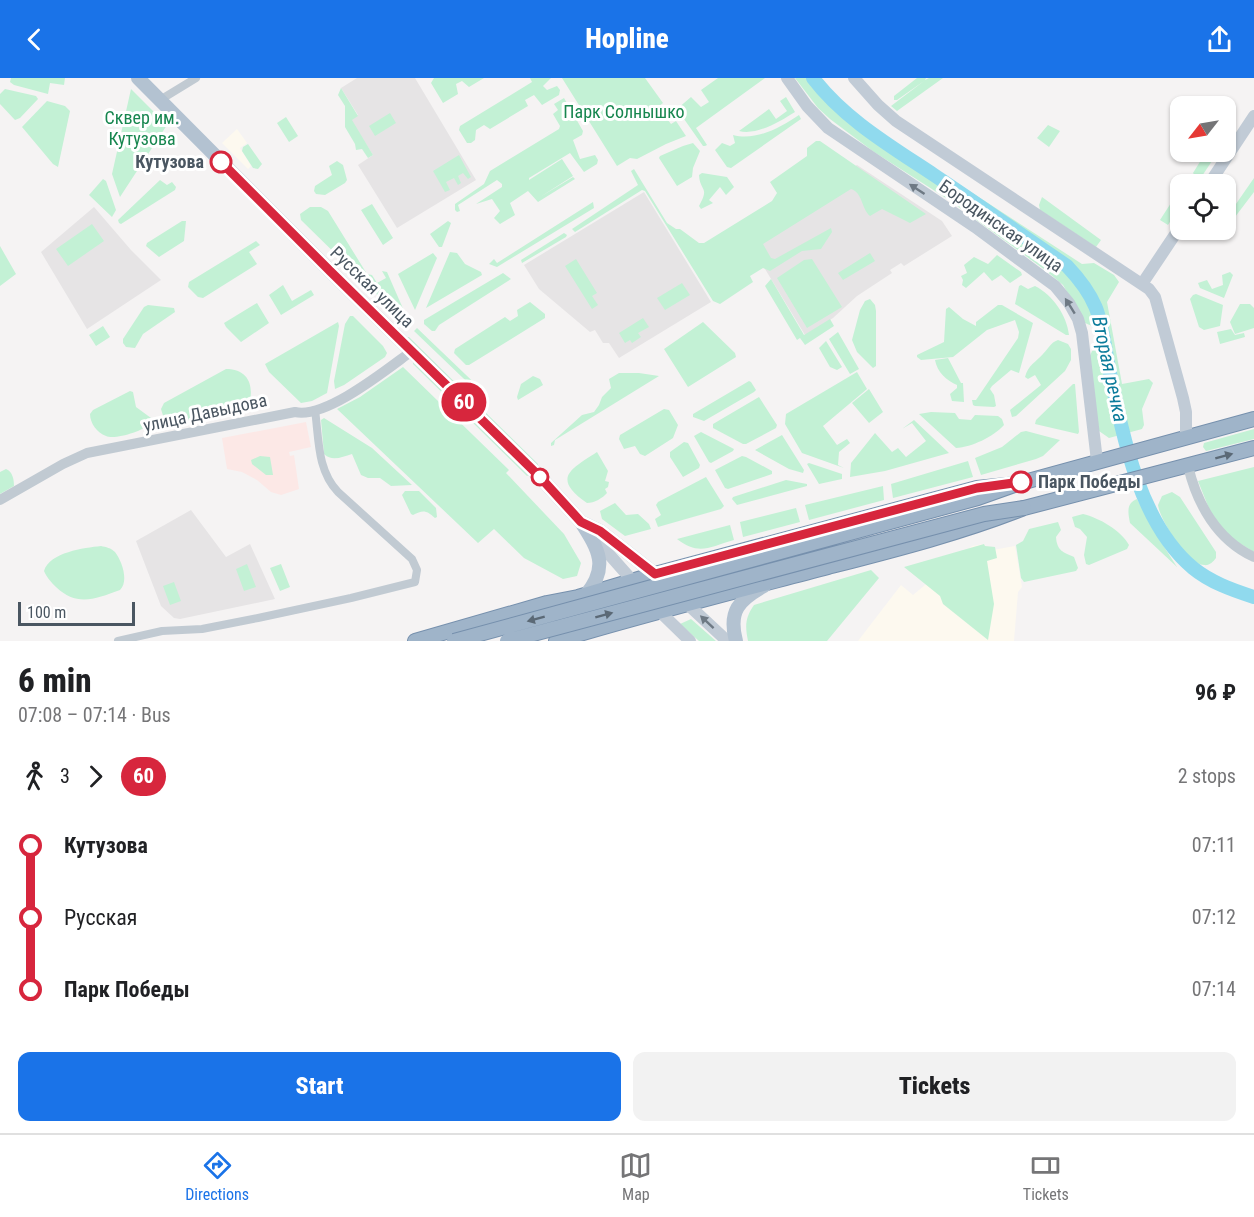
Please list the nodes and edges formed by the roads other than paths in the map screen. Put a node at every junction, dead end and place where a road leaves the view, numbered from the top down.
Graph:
1 (138, 78) edge
2 (196, 78) edge
3 (787, 78) edge
4 (854, 78) edge
5 (160, 100) junction
6 (1254, 116) edge
7 (1216, 174) edge
8 (1171, 240) edge
9 (1142, 284) junction
10 (412, 351) junction
11 (315, 410) junction
12 (1254, 419) edge
13 (1186, 438) junction
14 (1254, 448) edge
15 (1101, 460) junction
16 (1188, 466) junction
17 (1017, 484) junction
18 (0, 500) edge
19 (1024, 508) junction
20 (581, 522) junction
21 (753, 548) junction
22 (1254, 557) edge
23 (780, 560) dead end
24 (750, 568) junction
25 (655, 574) junction
26 (632, 581) junction
27 (768, 583) junction
28 (586, 595) junction
29 (557, 601) junction
30 (687, 603) junction
31 (659, 612) junction
32 (559, 640) edge
33 (118, 641) edge
34 (415, 641) edge
35 (454, 641) edge
36 (507, 641) edge
37 (690, 641) edge
38 (727, 641) edge
39 (736, 641) edge

1 - 5 main road, Русская улица
2 - 5 street
15 -> 3 main road, Бородинская улица
4 - 9 main road, Бородинская улица
5 - 10 main road, Русская улица
6 - 7 main road
8 - 9 main road
9 - 13 main road
10 - 11 street, улица Давыдова
10 - 20 main road, Русская улица
11 - 18 street, улица Давыдова
11 - 33 street
12 - 13 highway
13 - 15 highway
16 -> 14 highway
15 - 17 highway
16 - 19 highway
16 - 22 street
17 - 21 highway
17 -> 35 highway, bridge
19 - 27 highway
36 -> 19 highway, bridge
20 - 25 main road, Русская улица
20 - 26 main road, Русская улица
20 - 28 main road
21 - 24 highway
21 - 25 highway
23 - 24 street
24 - 27 highway
25 - 26 highway
25 - 30 main road, Русская улица
26 - 28 highway
26 - 31 main road, Русская улица
27 - 30 highway
27 - 39 main road
28 - 29 highway
29 - 32 highway
29 - 34 highway
30 - 31 highway
38 -> 30 main road, Русская улица
31 - 32 highway
31 - 37 main road, Русская улица

